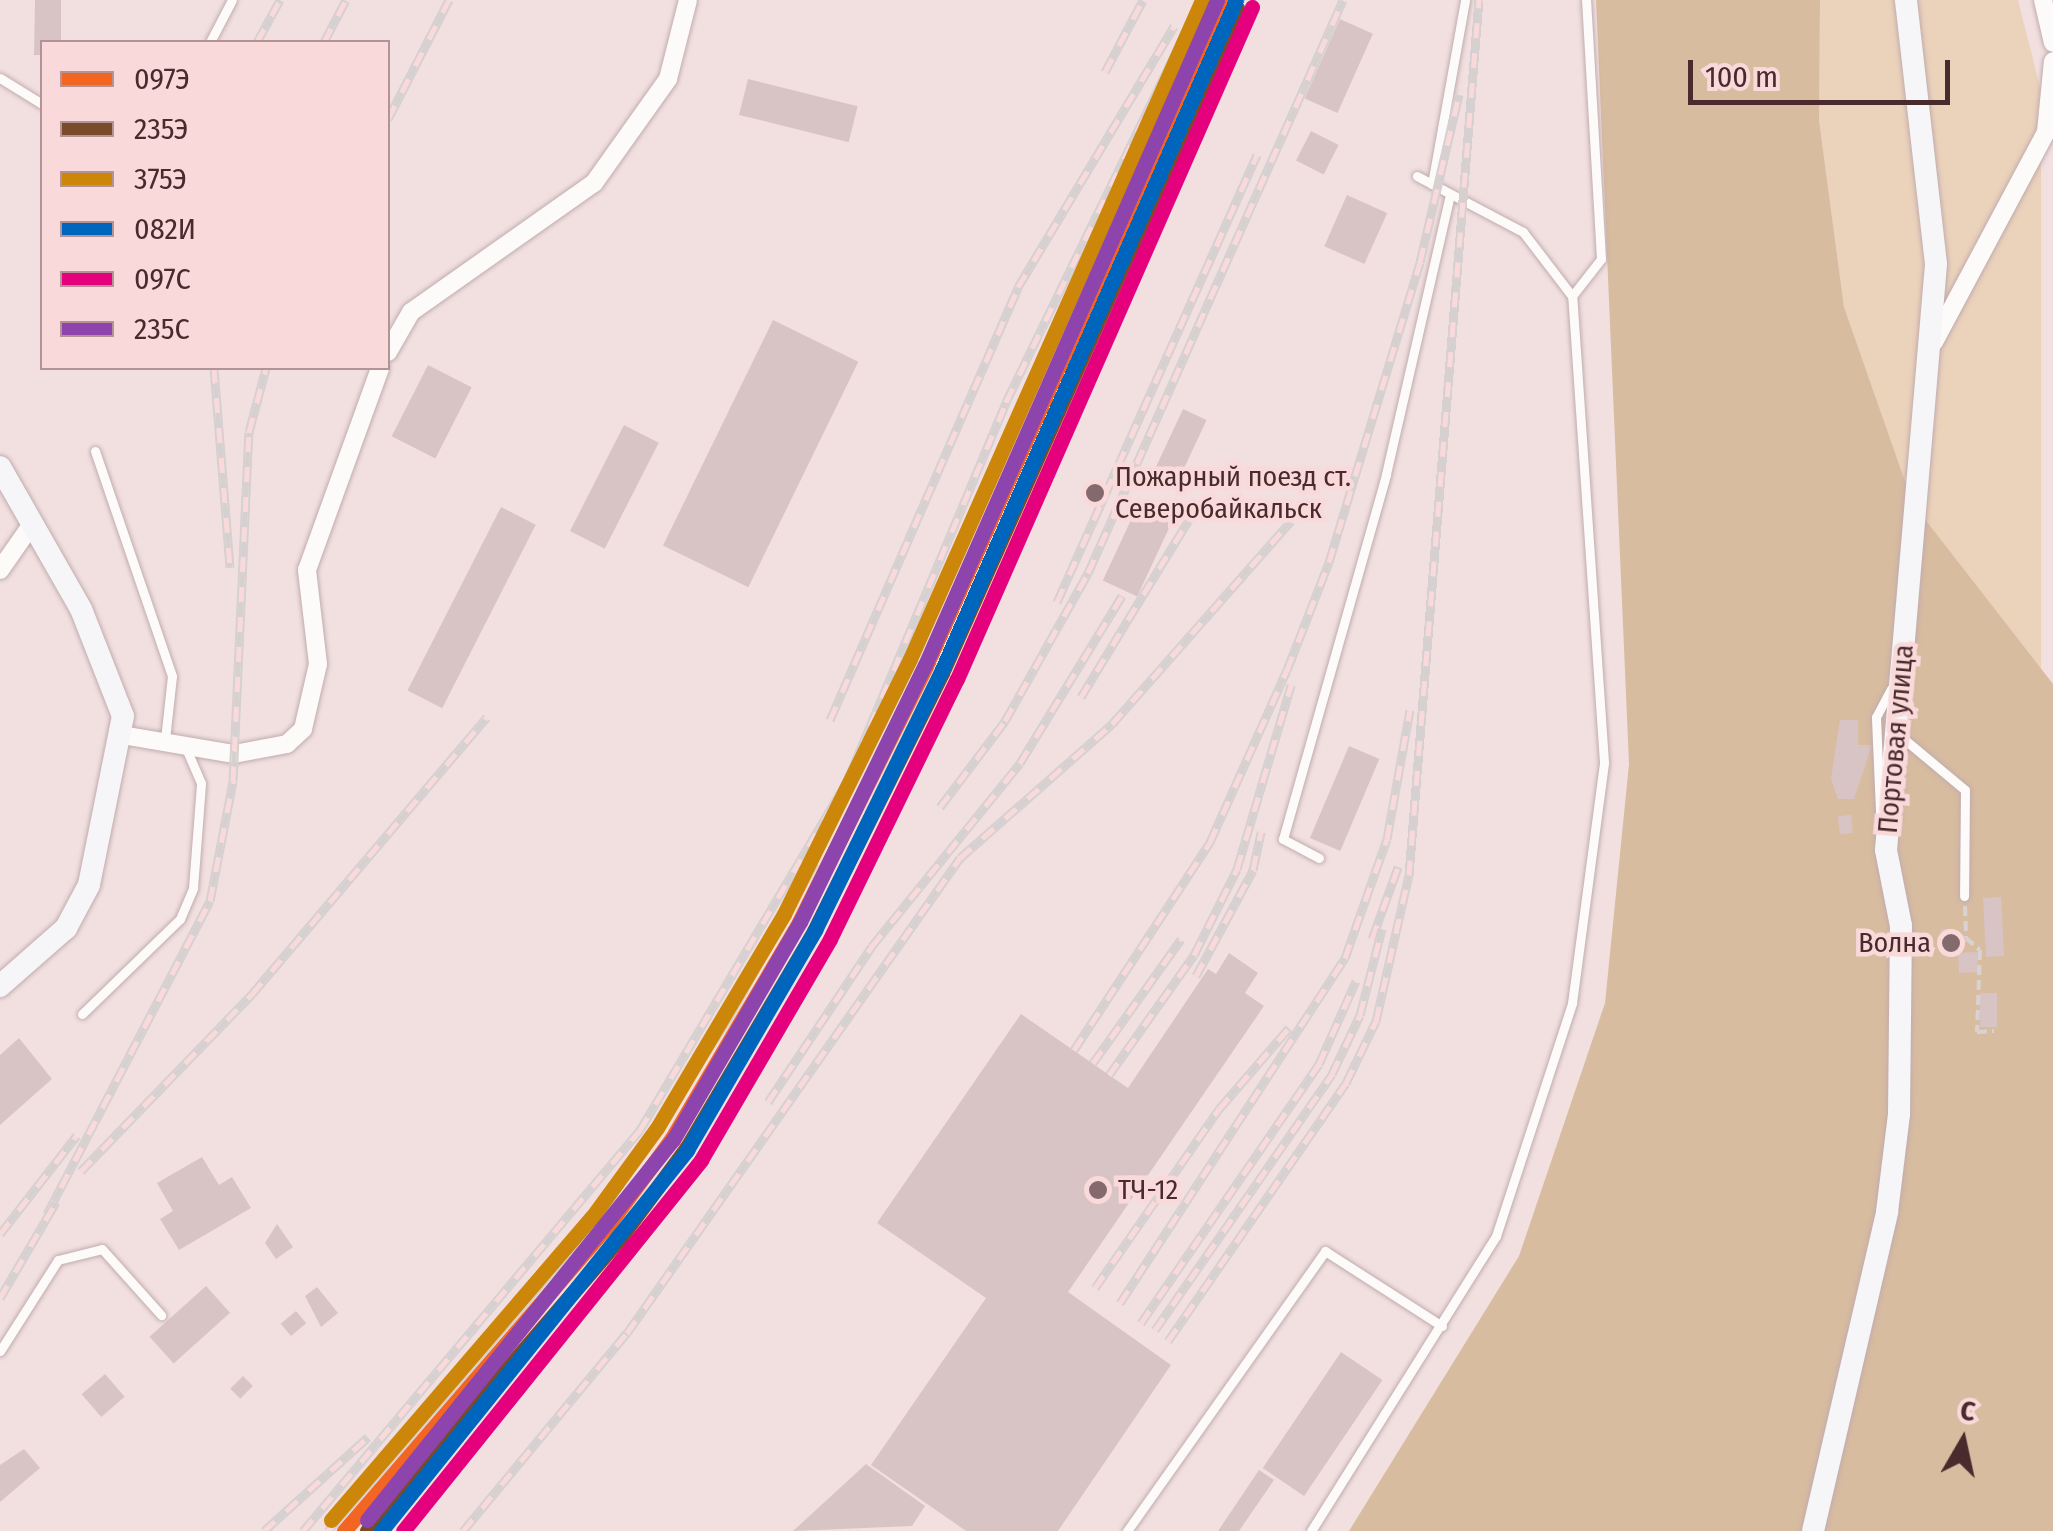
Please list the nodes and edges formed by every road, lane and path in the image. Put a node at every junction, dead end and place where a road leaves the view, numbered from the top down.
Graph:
1 (232, 0) edge
2 (688, 0) edge
3 (1465, 0) edge
4 (1586, 0) edge
5 (1906, 0) edge
6 (2044, 0) edge
7 (211, 40) edge
8 (2053, 43) edge
9 (2053, 61) edge
10 (0, 78) edge
11 (40, 103) edge
12 (2050, 139) edge
13 (1416, 176) dead end
14 (1432, 184) junction
15 (1450, 194) junction
16 (1572, 296) junction
17 (1934, 342) junction
18 (390, 349) edge
19 (379, 370) edge
20 (95, 451) dead end
21 (0, 467) edge
22 (32, 524) junction
23 (0, 570) edge
24 (1900, 672) junction
25 (1896, 732) junction
26 (122, 735) junction
27 (175, 741) junction
28 (1886, 850) junction
29 (1319, 858) dead end
30 (1964, 896) joint
31 (1966, 938) junction
32 (1958, 948) dead end
33 (0, 986) edge
34 (82, 1014) dead end
35 (1994, 1032) dead end
36 (162, 1315) dead end
37 (1442, 1326) junction
38 (0, 1351) edge
39 (1127, 1531) edge
40 (1311, 1531) edge
41 (1813, 1531) edge

1 - 7 lane
2 - 18 street
3 - 14 lane
4 - 16 lane
5 - 17 main road, Портовая улица
6 - 8 street
9 - 12 street
10 - 11 lane
12 - 17 street
13 - 14 lane
14 - 15 lane
15 - 16 lane
15 - 29 lane
16 - 37 lane
17 - 24 main road, Портовая улица
19 - 27 street
20 - 27 lane
21 - 22 main road
22 - 23 street
22 - 26 main road
24 - 25 main road, Портовая улица
24 - 28 lane
25 - 28 main road, Портовая улица
25 - 30 lane
26 - 27 street
26 - 33 main road
27 - 34 lane
28 - 41 main road, Портовая улица
30 - 31 path
31 - 32 path
31 - 35 path
36 - 38 lane
37 - 39 lane
37 - 40 lane

